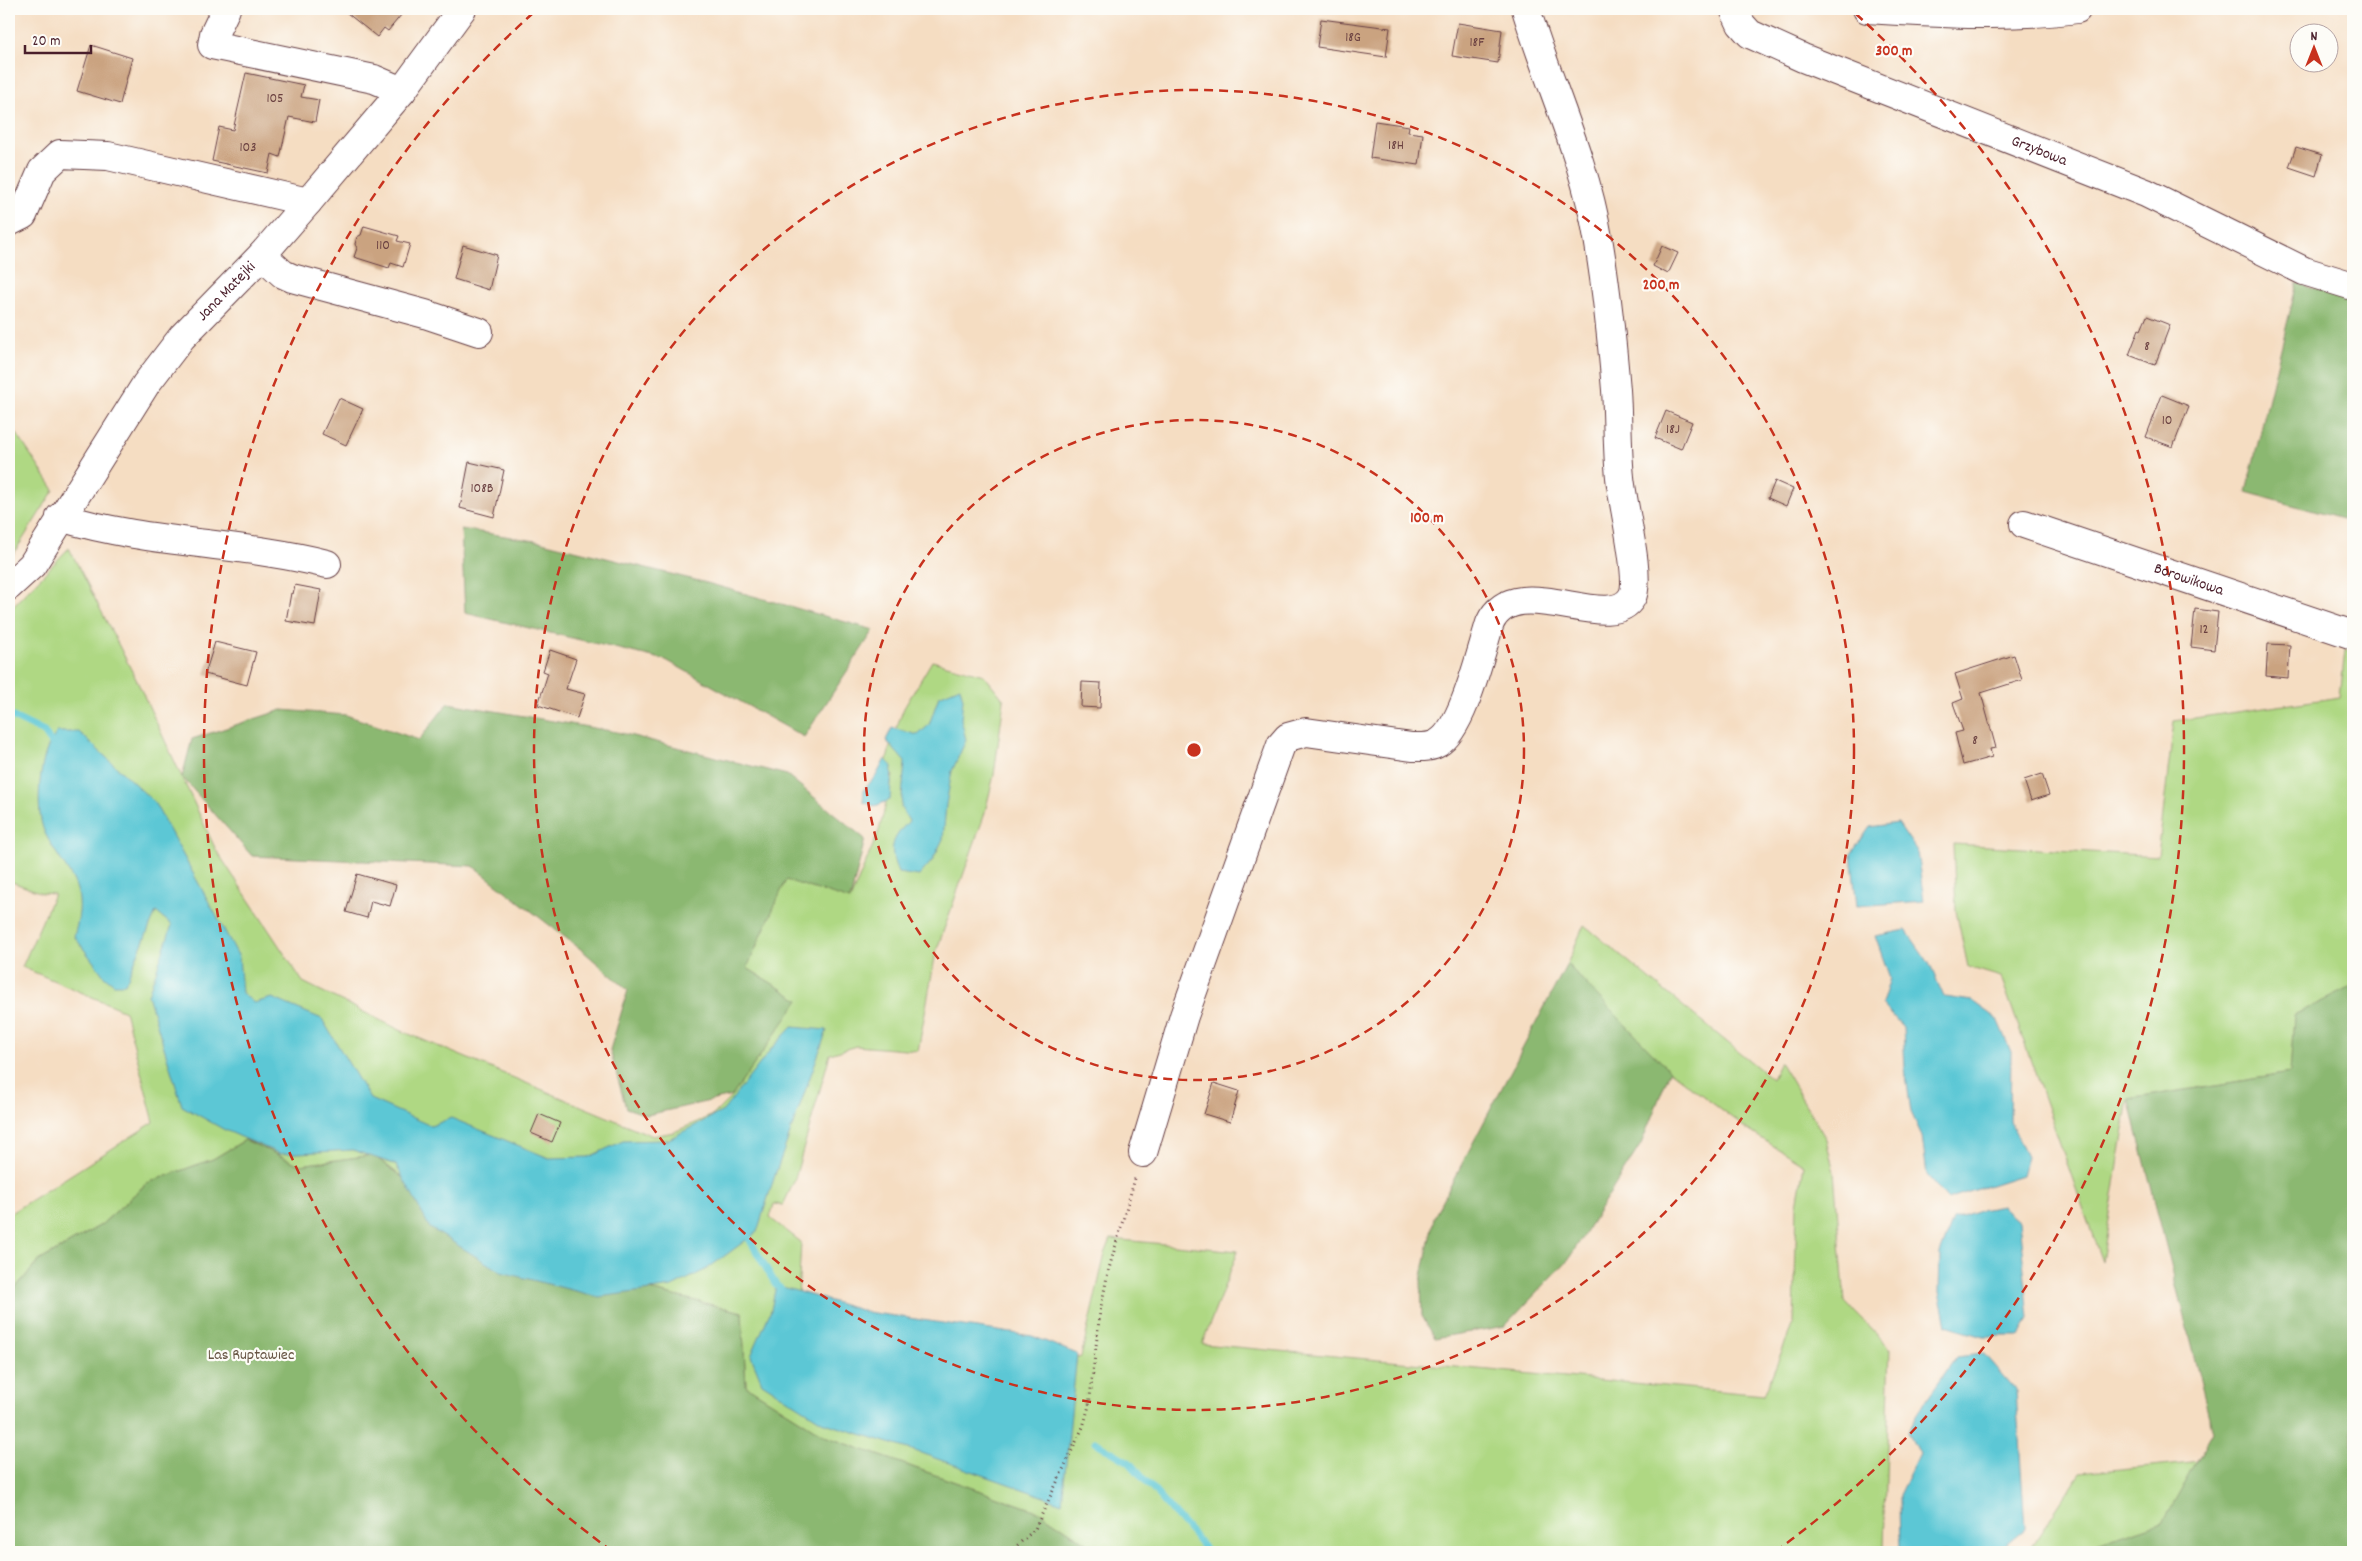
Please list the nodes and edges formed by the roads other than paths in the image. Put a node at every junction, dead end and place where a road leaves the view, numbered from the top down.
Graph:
1 (226, 9) edge
2 (462, 9) edge
3 (1526, 9) edge
4 (1734, 9) edge
5 (1867, 9) edge
6 (2077, 9) edge
7 (402, 91) junction
8 (308, 202) junction
9 (9, 222) edge
10 (262, 255) junction
11 (2353, 286) edge
12 (479, 332) dead end
13 (60, 516) junction
14 (2024, 524) dead end
15 (327, 564) dead end
16 (9, 586) edge
17 (2353, 635) edge
18 (1143, 1153) road end

1 - 7 street
2 - 7 street, Jana Matejki
3 - 18 street
4 - 11 street, Grzybowa
5 - 6 street
7 - 8 street, Jana Matejki
8 - 9 street
8 - 10 street, Jana Matejki
10 - 12 street
10 - 13 street, Jana Matejki
13 - 15 street
13 - 16 street, Jana Matejki
14 - 17 street, Borowikowa

